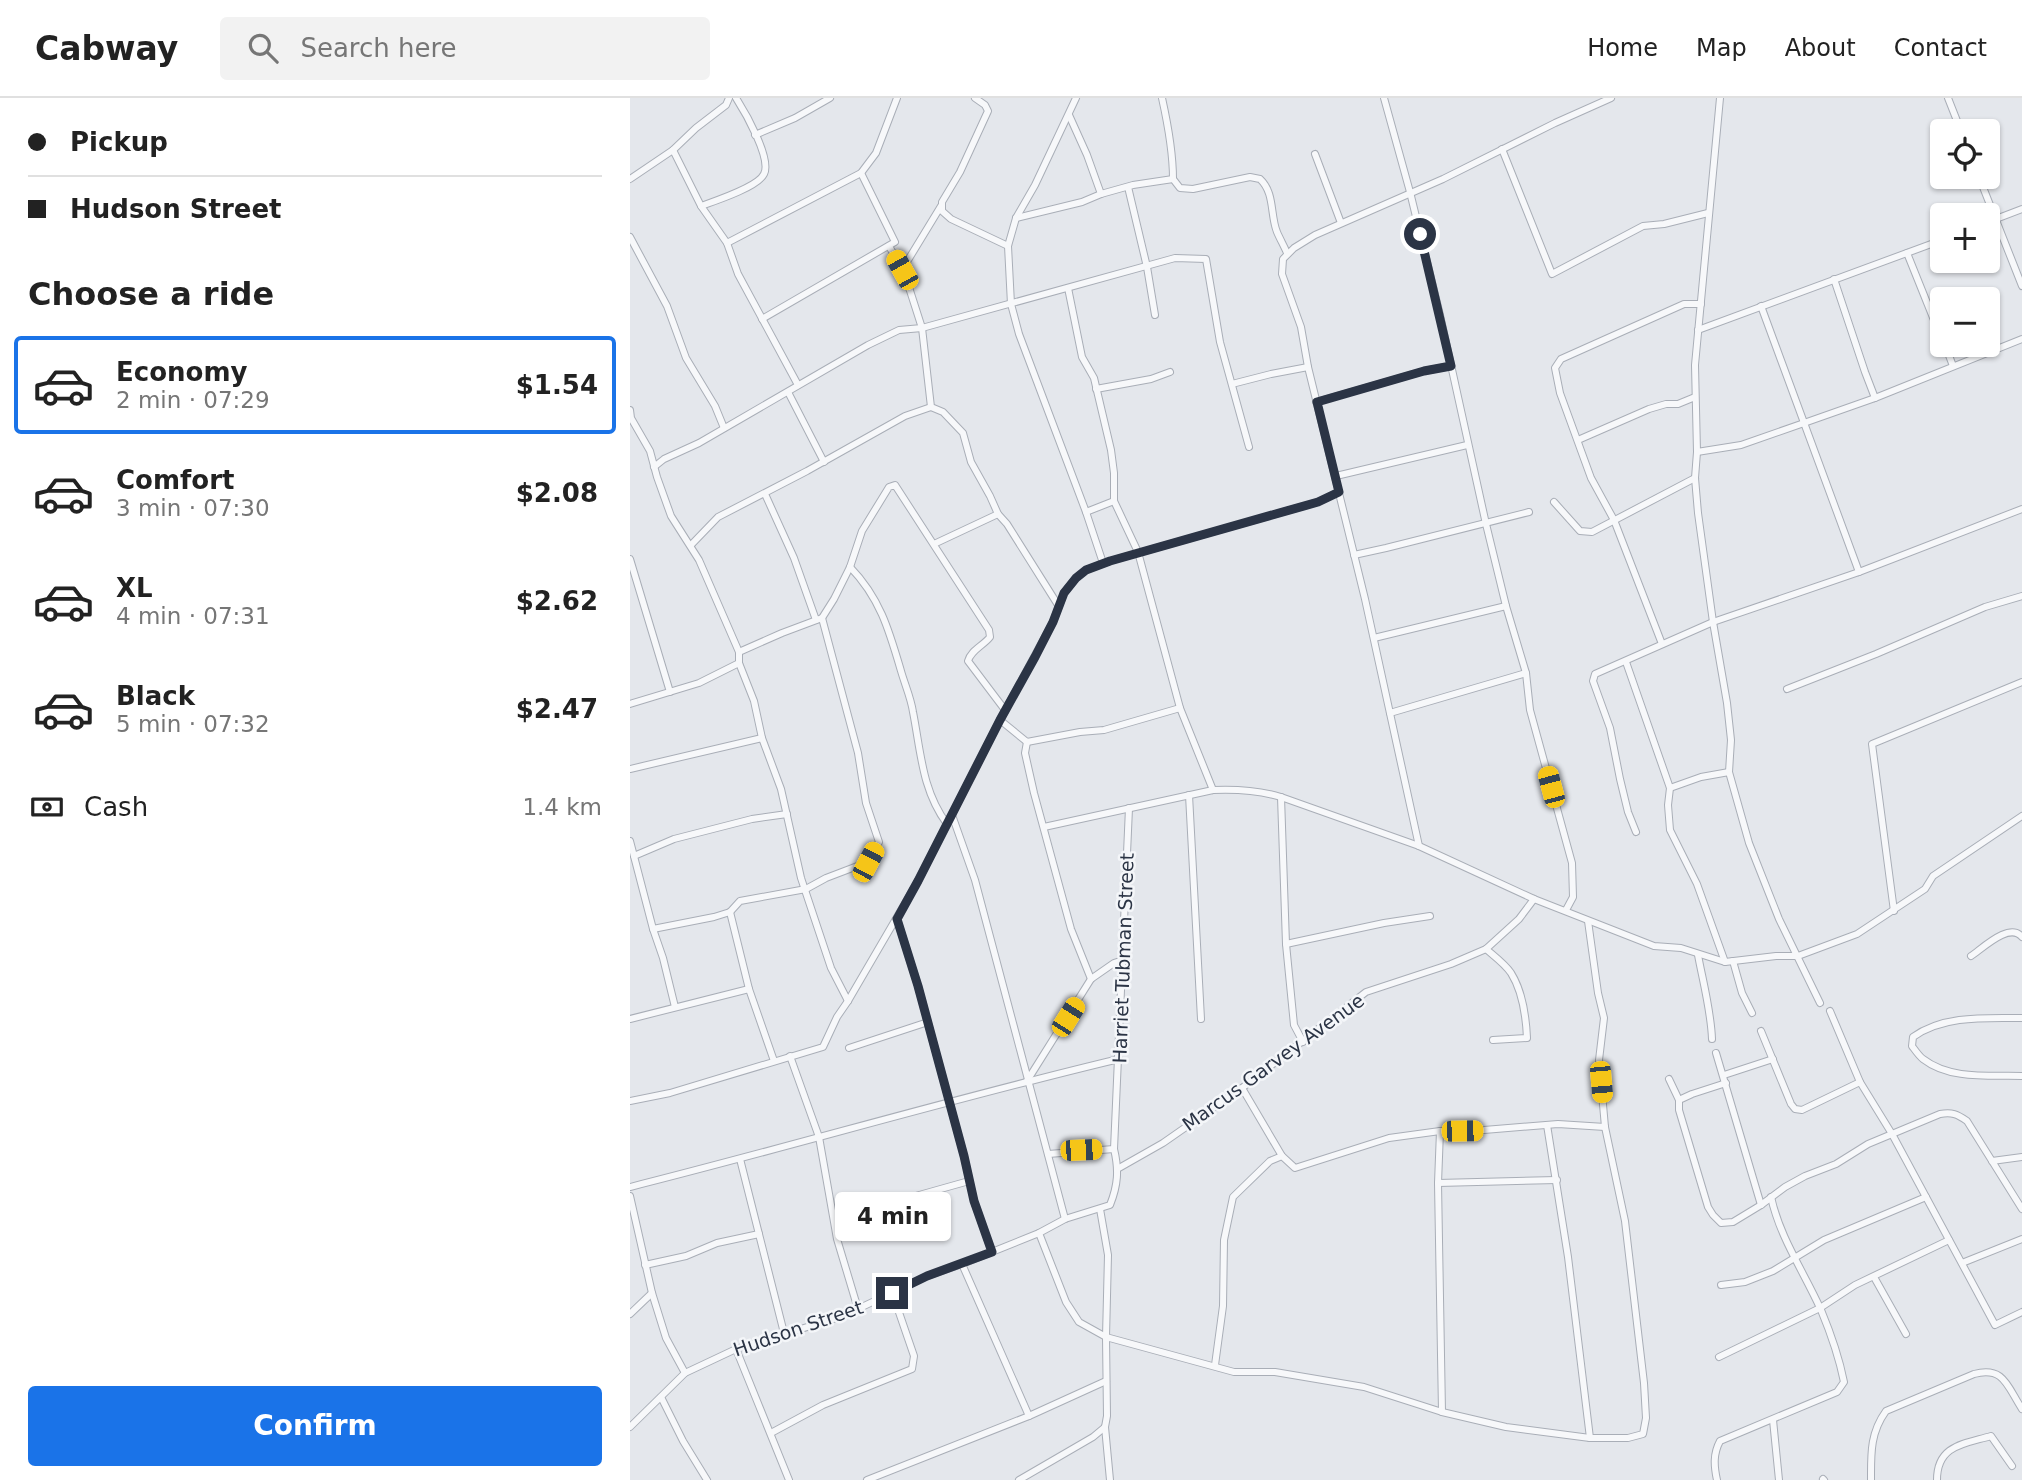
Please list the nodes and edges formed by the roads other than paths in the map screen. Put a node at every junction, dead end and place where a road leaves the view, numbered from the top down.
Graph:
1 (729, 98) edge
2 (736, 98) edge
3 (830, 98) edge
4 (897, 98) edge
5 (975, 98) edge
6 (1076, 98) edge
7 (1162, 98) edge
8 (1384, 98) edge
9 (1611, 98) edge
10 (1720, 98) edge
11 (1948, 98) edge
12 (820, 101) edge
13 (1069, 115) junction
14 (1956, 119) edge
15 (755, 135) junction
16 (1502, 149) junction
17 (673, 150) junction
18 (1315, 154) dead end
19 (861, 173) junction
20 (630, 179) edge
21 (1172, 179) junction
22 (1128, 187) junction
23 (1410, 192) junction
24 (1101, 194) junction
25 (701, 206) junction
26 (941, 206) junction
27 (2022, 209) edge
28 (1708, 213) junction
29 (1016, 218) junction
30 (2000, 218) edge
31 (1341, 223) junction
32 (630, 237) edge
33 (2000, 238) edge
34 (727, 243) junction
35 (1930, 244) edge
36 (889, 246) junction
37 (1008, 246) junction
38 (1287, 253) junction
39 (1907, 253) junction
40 (1147, 267) junction
41 (902, 270) junction
42 (1834, 279) junction
43 (2022, 286) edge
44 (1068, 288) junction
45 (1701, 303) junction
46 (1011, 304) junction
47 (1761, 306) junction
48 (1930, 310) edge
49 (1155, 315) dead end
50 (762, 319) junction
51 (922, 328) junction
52 (1698, 330) junction
53 (2022, 339) edge
54 (1950, 357) edge
55 (1451, 366) junction
56 (1953, 366) junction
57 (1308, 367) junction
58 (1170, 372) dead end
59 (1232, 384) junction
60 (798, 385) junction
61 (1097, 389) junction
62 (788, 391) junction
63 (1695, 397) junction
64 (1875, 398) junction
65 (1317, 402) junction
66 (931, 407) junction
67 (630, 410) edge
68 (1804, 423) junction
69 (724, 428) junction
70 (1578, 440) junction
71 (1468, 444) junction
72 (1249, 447) dead end
73 (1697, 452) junction
74 (824, 462) junction
75 (654, 467) junction
76 (1336, 476) junction
77 (1695, 478) junction
78 (1339, 492) junction
79 (765, 494) junction
80 (1114, 500) junction
81 (1554, 502) dead end
82 (2022, 509) edge
83 (1086, 512) junction
84 (1529, 512) dead end
85 (998, 514) junction
86 (1614, 520) junction
87 (1486, 524) junction
88 (934, 544) junction
89 (691, 545) junction
90 (1138, 552) junction
91 (1354, 555) junction
92 (630, 559) edge
93 (1103, 564) junction
94 (850, 567) junction
95 (1859, 572) junction
96 (2022, 596) edge
97 (1058, 605) junction
98 (1506, 606) junction
99 (819, 619) junction
100 (1713, 622) junction
101 (1374, 638) junction
102 (1662, 645) junction
103 (739, 652) junction
104 (1626, 662) junction
105 (739, 663) junction
106 (1526, 673) junction
107 (2022, 682) edge
108 (1787, 689) dead end
109 (670, 692) junction
110 (630, 704) edge
111 (1180, 708) junction
112 (1005, 710) junction
113 (1390, 713) junction
114 (1000, 720) junction
115 (762, 738) junction
116 (1027, 742) junction
117 (630, 769) edge
118 (1729, 772) junction
119 (1670, 788) junction
120 (1213, 790) junction
121 (1189, 795) junction
122 (1281, 797) junction
123 (1129, 808) junction
124 (787, 814) junction
125 (952, 815) junction
126 (2022, 816) edge
127 (947, 824) junction
128 (1044, 827) junction
129 (1636, 832) dead end
130 (630, 841) edge
131 (1419, 846) junction
132 (634, 856) junction
133 (806, 889) junction
134 (1534, 899) junction
135 (1566, 910) junction
136 (1894, 911) junction
137 (730, 912) junction
138 (1430, 916) dead end
139 (897, 919) junction
140 (1588, 921) junction
141 (653, 929) junction
142 (2022, 937) edge
143 (1286, 944) junction
144 (1486, 949) junction
145 (1698, 955) junction
146 (1798, 956) junction
147 (1971, 956) dead end
148 (1123, 960) junction
149 (1733, 961) junction
150 (1725, 962) junction
151 (1091, 979) junction
152 (749, 989) junction
153 (848, 1001) junction
154 (1820, 1003) dead end
155 (675, 1007) junction
156 (1830, 1011) dead end
157 (1752, 1013) dead end
158 (2022, 1018) edge
159 (630, 1019) edge
160 (1201, 1019) dead end
161 (928, 1022) junction
162 (1760, 1031) dead end
163 (1712, 1039) dead end
164 (1493, 1040) dead end
165 (1303, 1042) junction
166 (849, 1048) dead end
167 (1717, 1053) dead end
168 (790, 1056) junction
169 (1119, 1059) junction
170 (1773, 1059) junction
171 (774, 1061) junction
172 (2022, 1076) edge
173 (1669, 1079) dead end
174 (1725, 1079) junction
175 (1027, 1081) junction
176 (1860, 1082) junction
177 (1242, 1088) junction
178 (1679, 1100) junction
179 (630, 1101) edge
180 (950, 1103) junction
181 (1547, 1125) junction
182 (1605, 1127) junction
183 (1440, 1131) junction
184 (1892, 1134) junction
185 (819, 1136) junction
186 (1115, 1149) junction
187 (1048, 1154) junction
188 (1282, 1156) junction
189 (2022, 1157) edge
190 (740, 1159) junction
191 (1992, 1161) junction
192 (1119, 1168) junction
193 (1556, 1180) junction
194 (970, 1181) junction
195 (1438, 1183) junction
196 (630, 1187) edge
197 (630, 1196) edge
198 (1771, 1197) junction
199 (1926, 1197) junction
200 (1762, 1205) junction
201 (1100, 1209) junction
202 (2022, 1209) edge
203 (834, 1219) junction
204 (1065, 1219) junction
205 (1039, 1233) junction
206 (759, 1234) junction
207 (2022, 1238) edge
208 (1949, 1240) junction
209 (992, 1252) junction
210 (1794, 1259) junction
211 (1962, 1263) junction
212 (962, 1264) junction
213 (645, 1265) junction
214 (1874, 1277) junction
215 (1721, 1285) dead end
216 (652, 1293) junction
217 (892, 1293) junction
218 (1820, 1308) junction
219 (858, 1309) junction
220 (2022, 1312) edge
221 (630, 1314) edge
222 (784, 1333) junction
223 (1906, 1334) dead end
224 (1106, 1337) junction
225 (736, 1349) junction
226 (1719, 1357) dead end
227 (1216, 1365) junction
228 (685, 1373) junction
229 (1106, 1381) junction
230 (660, 1397) junction
231 (2022, 1409) edge
232 (1442, 1412) junction
233 (1029, 1416) junction
234 (1773, 1420) junction
235 (630, 1427) edge
236 (1105, 1427) junction
237 (771, 1433) junction
238 (1590, 1438) junction
239 (2012, 1466) dead end
240 (1034, 1472) junction
241 (708, 1480) edge
242 (789, 1480) edge
243 (867, 1480) edge
244 (1019, 1480) edge
245 (1034, 1480) edge
246 (1110, 1480) edge
247 (1717, 1480) edge
248 (1779, 1480) edge
249 (1871, 1480) edge
250 (1937, 1480) edge

1 - 17 street
2 - 15 street
3 - 12 street
4 - 19 street
5 - 26 street
6 - 13 street
7 - 21 street
8 - 23 street
9 - 16 street
10 - 28 street
11 - 14 street
12 - 15 street
13 - 24 street
13 - 29 street
15 - 25 street
16 - 23 street
16 - 28 street
17 - 20 street
17 - 25 street
18 - 31 street
19 - 34 street
19 - 36 street
21 - 22 street
21 - 38 street
22 - 24 street
22 - 40 street
23 - 31 street
23 - 55 street
24 - 29 street
25 - 34 street
26 - 37 street
26 - 41 street
27 - 30 street
28 - 45 street
29 - 37 street
31 - 38 street
32 - 69 street
33 - 43 street
34 - 50 street
35 - 39 street
36 - 41 street
36 - 50 street
37 - 46 street
38 - 57 street
39 - 42 street
39 - 48 street
40 - 44 street
40 - 49 street
40 - 59 street
41 - 51 street
42 - 47 street
42 - 64 street
44 - 46 street
44 - 61 street
45 - 52 street
45 - 70 street
46 - 51 street
46 - 83 street
47 - 52 street
47 - 68 street
50 - 60 street
51 - 60 street
51 - 66 street
52 - 63 street
53 - 56 street
54 - 56 street
55 - 65 street
55 - 71 street
56 - 64 street
57 - 59 street
57 - 65 street
58 - 61 street
59 - 72 street
60 - 62 street
61 - 80 street
62 - 69 street
62 - 74 street
63 - 70 street
63 - 73 street
64 - 68 street
65 - 76 street
66 - 74 street
66 - 85 street
67 - 75 street
68 - 73 street
68 - 95 street
69 - 75 street
70 - 86 street
71 - 76 street
71 - 87 street
73 - 77 street
74 - 79 street
75 - 89 street
76 - 78 street
77 - 86 street
77 - 100 street
78 - 90 street
78 - 91 street
79 - 89 street
79 - 99 street
80 - 83 street
80 - 90 street
81 - 86 street
82 - 95 street
83 - 93 street
84 - 87 street
85 - 88 street
85 - 97 street
86 - 102 street
87 - 91 street
87 - 98 street
88 - 94 street
88 - 112 street
89 - 103 street
90 - 93 street
90 - 111 street
91 - 101 street
92 - 109 street
93 - 97 street
94 - 99 street
94 - 127 street
95 - 100 street
96 - 108 street
97 - 112 street
98 - 101 street
98 - 106 street
99 - 103 street
99 - 133 street
100 - 102 street
100 - 118 street
101 - 113 street
102 - 104 street
103 - 105 street
104 - 119 street
104 - 129 street
105 - 109 street
105 - 115 street
106 - 113 street
106 - 135 street
107 - 136 street
109 - 110 street
111 - 116 street
111 - 120 street
112 - 114 street
113 - 131 street
114 - 116 street
114 - 125 street
115 - 117 street
115 - 124 street
116 - 128 street
118 - 119 street
118 - 146 street
119 - 150 street
120 - 121 street
120 - 122 street
121 - 123 street
121 - 160 street
122 - 131 street
122 - 143 street
123 - 128 street
123 - 148 street, Harriet Tubman Street
124 - 132 street
124 - 133 street
125 - 127 street
125 - 175 street
126 - 136 street
127 - 139 street
128 - 151 street
130 - 132 street
131 - 134 street
132 - 141 street
133 - 137 street
133 - 153 street
134 - 135 street
134 - 144 street, Marcus Garvey Avenue
135 - 140 street
136 - 146 street
137 - 141 street
137 - 152 street
138 - 143 street
139 - 153 street
139 - 161 street
140 - 145 street
140 - 182 street
141 - 155 street
142 - 147 street
143 - 165 street
144 - 164 street
144 - 165 street, Marcus Garvey Avenue
145 - 150 street
145 - 163 street
146 - 149 street
146 - 154 street
148 - 151 street
148 - 169 street, Harriet Tubman Street
149 - 150 street
149 - 157 street
151 - 175 street
152 - 155 street
152 - 171 street
153 - 168 street
155 - 159 street
156 - 176 street
158 - 172 street
161 - 166 street
161 - 180 street
162 - 170 street
165 - 177 street, Marcus Garvey Avenue
167 - 174 street
168 - 171 street
168 - 185 street
169 - 175 street
169 - 186 street, Harriet Tubman Street
170 - 174 street
170 - 176 street
171 - 179 street
173 - 178 street
174 - 178 street
174 - 200 street
175 - 180 street
175 - 187 street
176 - 184 street
177 - 188 street
177 - 192 street, Marcus Garvey Avenue
178 - 200 street
180 - 185 street
180 - 194 street
181 - 182 street
181 - 183 street
181 - 193 street
182 - 238 street
183 - 188 street
183 - 195 street
184 - 191 street
184 - 198 street
184 - 199 street
185 - 190 street
185 - 203 street
186 - 187 street
186 - 192 street, Harriet Tubman Street
187 - 204 street
188 - 227 street
189 - 191 street
190 - 196 street
190 - 206 street
191 - 202 street
192 - 201 street
193 - 195 street
193 - 238 street
194 - 203 street
194 - 209 street
195 - 232 street
197 - 213 street
198 - 200 street
198 - 210 street
199 - 208 street
199 - 210 street
201 - 204 street, Hudson Street
201 - 224 street
203 - 219 street
204 - 205 street, Hudson Street
205 - 209 street, Hudson Street
205 - 224 street
206 - 213 street
206 - 222 street
207 - 211 street
208 - 211 street
208 - 214 street
209 - 212 street, Hudson Street
210 - 215 street
210 - 218 street
211 - 220 street
212 - 217 street, Hudson Street
212 - 233 street
213 - 216 street
214 - 218 street
214 - 223 street
216 - 221 street
216 - 228 street
217 - 219 street, Hudson Street
217 - 237 street
218 - 226 street
218 - 234 street
219 - 222 street, Hudson Street
222 - 225 street, Hudson Street
224 - 227 street
224 - 229 street
225 - 228 street, Hudson Street
225 - 237 street
227 - 232 street
228 - 230 street, Hudson Street
229 - 233 street
229 - 236 street
230 - 235 street, Hudson Street
230 - 241 street
231 - 249 street
232 - 238 street
233 - 243 street
234 - 247 street
234 - 248 street
236 - 240 street
236 - 246 street
237 - 242 street
239 - 250 street
240 - 244 street
240 - 245 street

